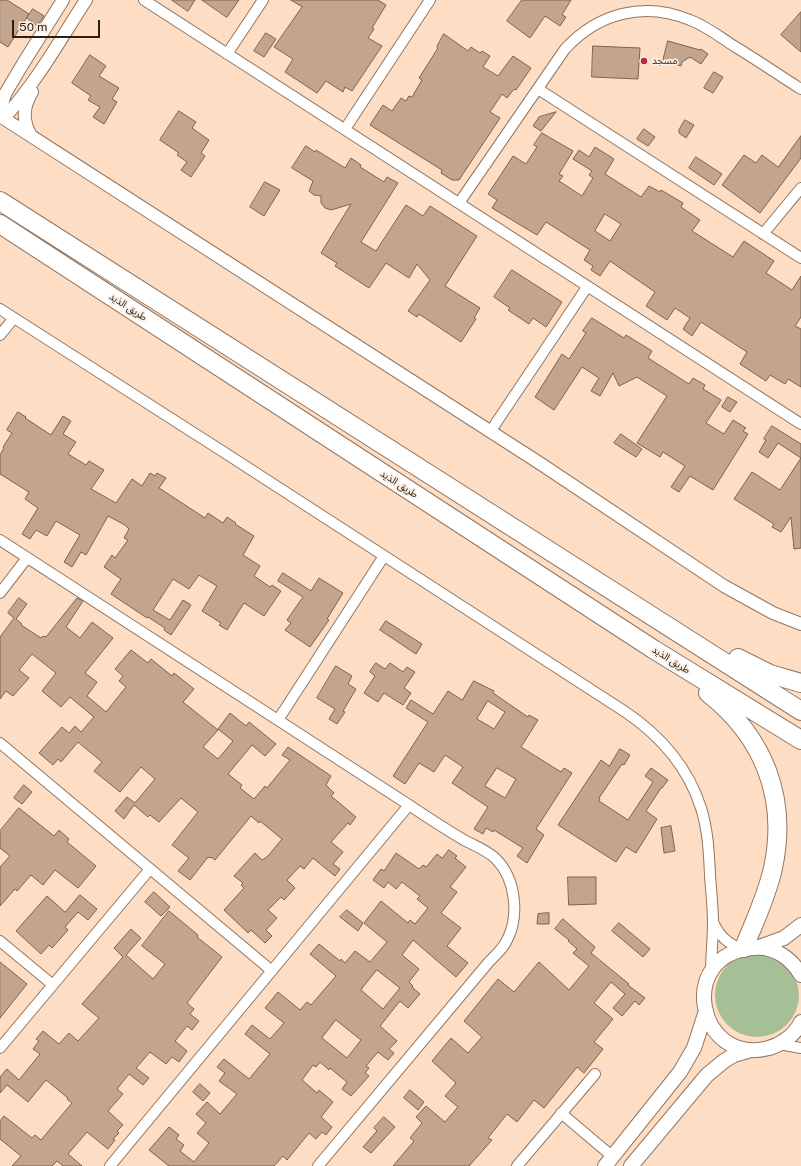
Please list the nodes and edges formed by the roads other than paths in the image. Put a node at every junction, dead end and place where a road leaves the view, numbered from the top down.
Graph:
1 (63, 0) edge
2 (86, 0) edge
3 (144, 0) edge
4 (263, 0) edge
5 (430, 0) edge
6 (227, 54) junction
7 (24, 61) junction
8 (39, 73) junction
9 (0, 88) edge
10 (538, 89) junction
11 (801, 89) edge
12 (1, 115) edge
13 (345, 129) junction
14 (31, 136) junction
15 (801, 188) edge
16 (0, 201) edge
17 (459, 203) junction
18 (0, 224) edge
19 (763, 234) junction
20 (801, 258) edge
21 (587, 287) junction
22 (0, 309) edge
23 (14, 318) junction
24 (0, 336) edge
25 (801, 424) edge
26 (490, 432) junction
27 (0, 540) edge
28 (384, 556) junction
29 (27, 558) junction
30 (0, 592) edge
31 (635, 605) junction
32 (801, 624) edge
33 (653, 649) junction
34 (801, 683) edge
35 (801, 711) edge
36 (278, 720) junction
37 (801, 740) edge
38 (0, 743) edge
39 (409, 805) junction
40 (150, 869) junction
41 (713, 923) junction
42 (801, 925) edge
43 (0, 941) edge
44 (748, 948) junction
45 (272, 971) junction
46 (711, 972) junction
47 (801, 975) edge
48 (53, 985) junction
49 (706, 1014) junction
50 (801, 1022) edge
51 (779, 1044) junction
52 (0, 1048) edge
53 (801, 1048) edge
54 (752, 1050) junction
55 (595, 1074) dead end
56 (561, 1113) junction
57 (609, 1162) edge
58 (110, 1166) edge
59 (318, 1166) edge
60 (517, 1166) edge
61 (631, 1166) edge

1 - 7 street
2 - 8 street
3 - 6 street
4 - 6 street
5 - 13 street
6 - 13 street
7 - 8 street
7 - 9 street
7 - 12 street
8 - 12 street
8 - 14 street
10 - 11 street
10 - 17 street
10 - 19 street
12 - 14 street
13 - 17 street
14 - 26 street
15 - 19 street
16 - 31 highway, طريق الذيد
17 - 21 street
18 - 33 highway, طريق الذيد
19 - 20 street
21 - 25 street
21 - 26 street
22 - 23 street
23 - 24 street
23 - 28 street
26 - 32 street
27 - 29 street
28 - 36 street
28 - 41 street
29 - 30 street
29 - 36 street
31 - 34 highway
31 - 35 highway, طريق الذيد
33 - 37 highway, طريق الذيد
33 - 44 highway
36 - 39 street
38 - 40 street
39 - 45 street
39 - 59 street
40 - 45 street
40 - 48 street
41 - 44 street
41 - 46 street
42 - 44 main road
43 - 48 street
44 - 46 main road
44 - 47 main road
45 - 58 street
46 - 49 main road
48 - 52 street
49 - 54 main road
49 - 57 main road
50 - 51 main road
51 - 53 street
51 - 54 main road
54 - 61 main road
55 - 56 street
56 - 57 street
56 - 60 street

